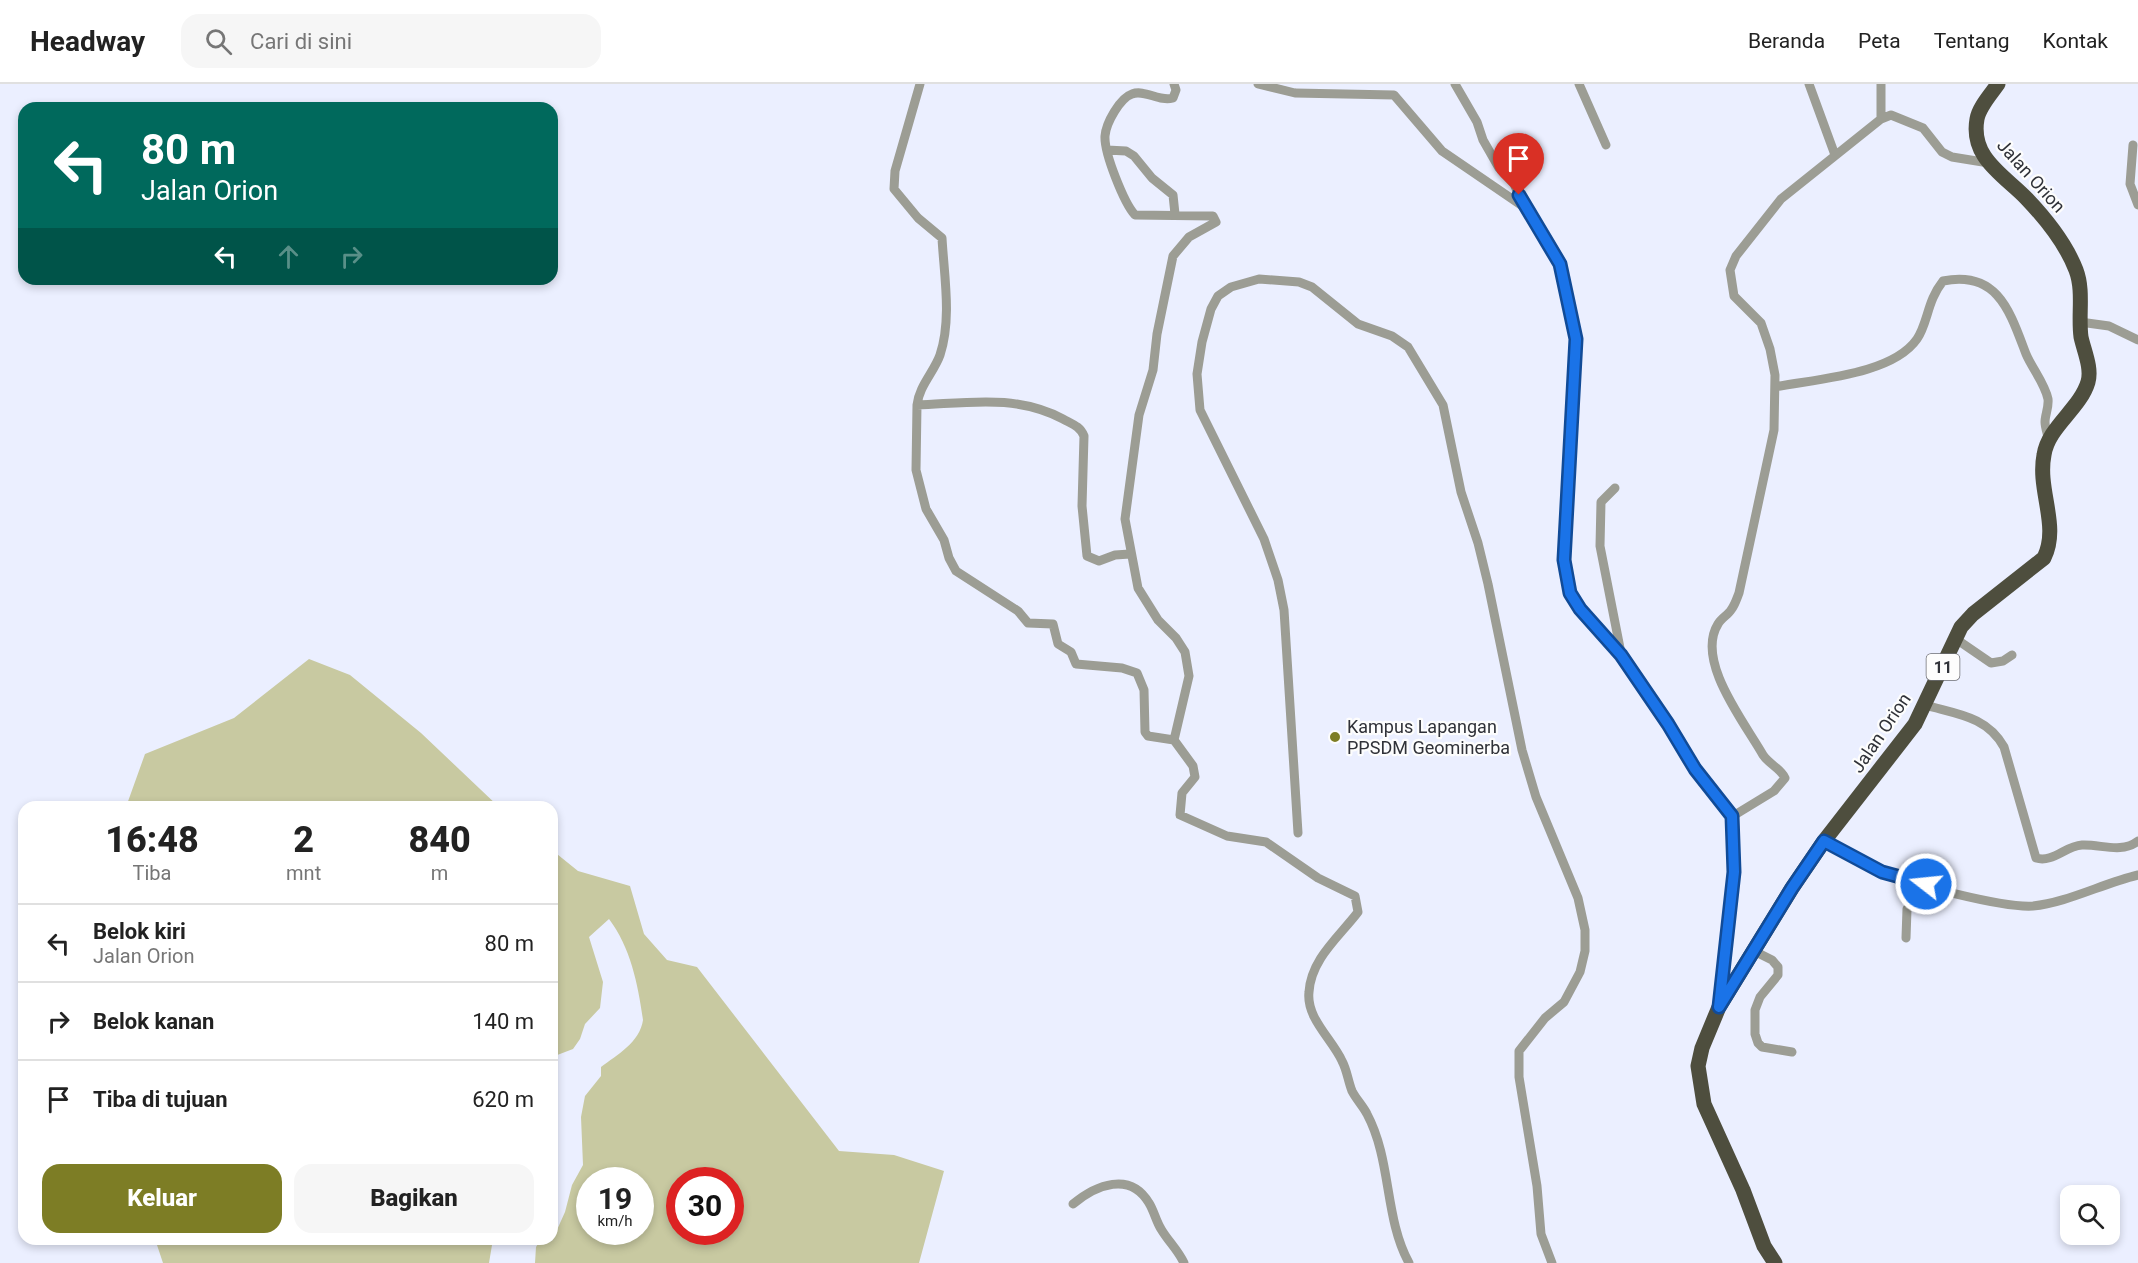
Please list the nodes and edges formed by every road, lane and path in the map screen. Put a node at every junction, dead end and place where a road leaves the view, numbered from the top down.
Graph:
1 (920, 84) edge
2 (1174, 84) edge
3 (1257, 84) edge
4 (1455, 84) edge
5 (1579, 84) edge
6 (1809, 84) edge
7 (1881, 84) edge
8 (1998, 84) edge
9 (1881, 118) junction
10 (1606, 145) dead end
11 (2133, 145) dead end
12 (1107, 150) junction
13 (1835, 155) junction
14 (1989, 163) junction
15 (2138, 205) edge
16 (1524, 207) junction
17 (1175, 214) junction
18 (2080, 322) junction
19 (2138, 340) edge
20 (1775, 387) junction
21 (917, 405) junction
22 (2049, 441) junction
23 (1615, 488) dead end
24 (1130, 554) junction
25 (1956, 639) junction
26 (1621, 655) junction
27 (2012, 655) dead end
28 (1925, 705) junction
29 (1174, 740) junction
30 (1732, 816) junction
31 (1298, 833) dead end
32 (1824, 841) junction
33 (2138, 841) edge
34 (2138, 875) edge
35 (1926, 884) junction
36 (1906, 938) dead end
37 (1754, 951) junction
38 (1719, 1007) junction
39 (1791, 1052) dead end
40 (1073, 1204) dead end
41 (1184, 1263) edge
42 (1409, 1263) edge
43 (1552, 1263) edge
44 (1775, 1263) edge

1 - 21 street
2 - 12 street
3 - 16 street
4 - 16 street
5 - 10 street
6 - 13 street
7 - 9 street
8 - 14 highway, Jalan Orion / 11
9 - 13 street
9 - 14 street
11 - 15 street
12 - 17 street
12 - 17 street
13 - 20 street
14 - 18 highway, Jalan Orion / 11
16 - 26 street
17 - 24 street
18 - 19 street
18 - 22 highway, Jalan Orion / 11
20 - 22 street
20 - 30 street
21 - 24 street
21 - 29 street
22 - 25 highway, Jalan Orion / 11
23 - 26 street
24 - 29 street
25 - 27 street
25 - 28 highway, Jalan Orion / 11
26 - 30 street
28 - 32 highway, Jalan Orion / 11
28 - 33 street
29 - 42 street
30 - 38 street
31 - 43 street
32 - 35 street
32 - 37 highway, Jalan Orion / 11
34 - 35 street
35 - 36 street
37 - 38 highway, Jalan Orion / 11
37 - 39 street
38 - 44 highway, Jalan Orion / 11
40 - 41 street

